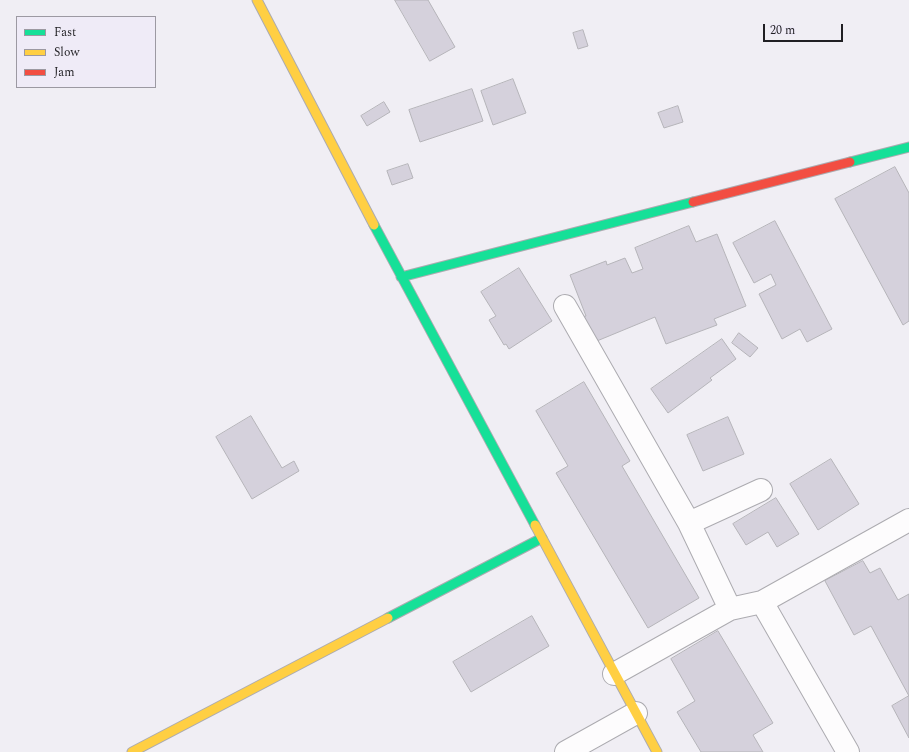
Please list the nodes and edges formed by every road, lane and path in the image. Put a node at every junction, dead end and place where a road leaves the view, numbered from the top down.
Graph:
1 (257, 0) edge
2 (909, 147) edge
3 (401, 277) junction
4 (565, 306) dead end
5 (761, 490) dead end
6 (909, 520) edge
7 (689, 523) junction
8 (542, 538) junction
9 (762, 602) junction
10 (730, 609) junction
11 (614, 674) junction
12 (636, 712) junction
13 (132, 752) edge
14 (566, 752) edge
15 (657, 752) edge
16 (848, 752) edge

1 - 3 street
2 - 3 street
3 - 8 street
4 - 7 street
5 - 7 street
6 - 9 street
7 - 10 street
8 - 11 street
8 - 13 street
9 - 10 street
9 - 16 street
10 - 11 street
11 - 12 street
12 - 14 street
12 - 15 street

